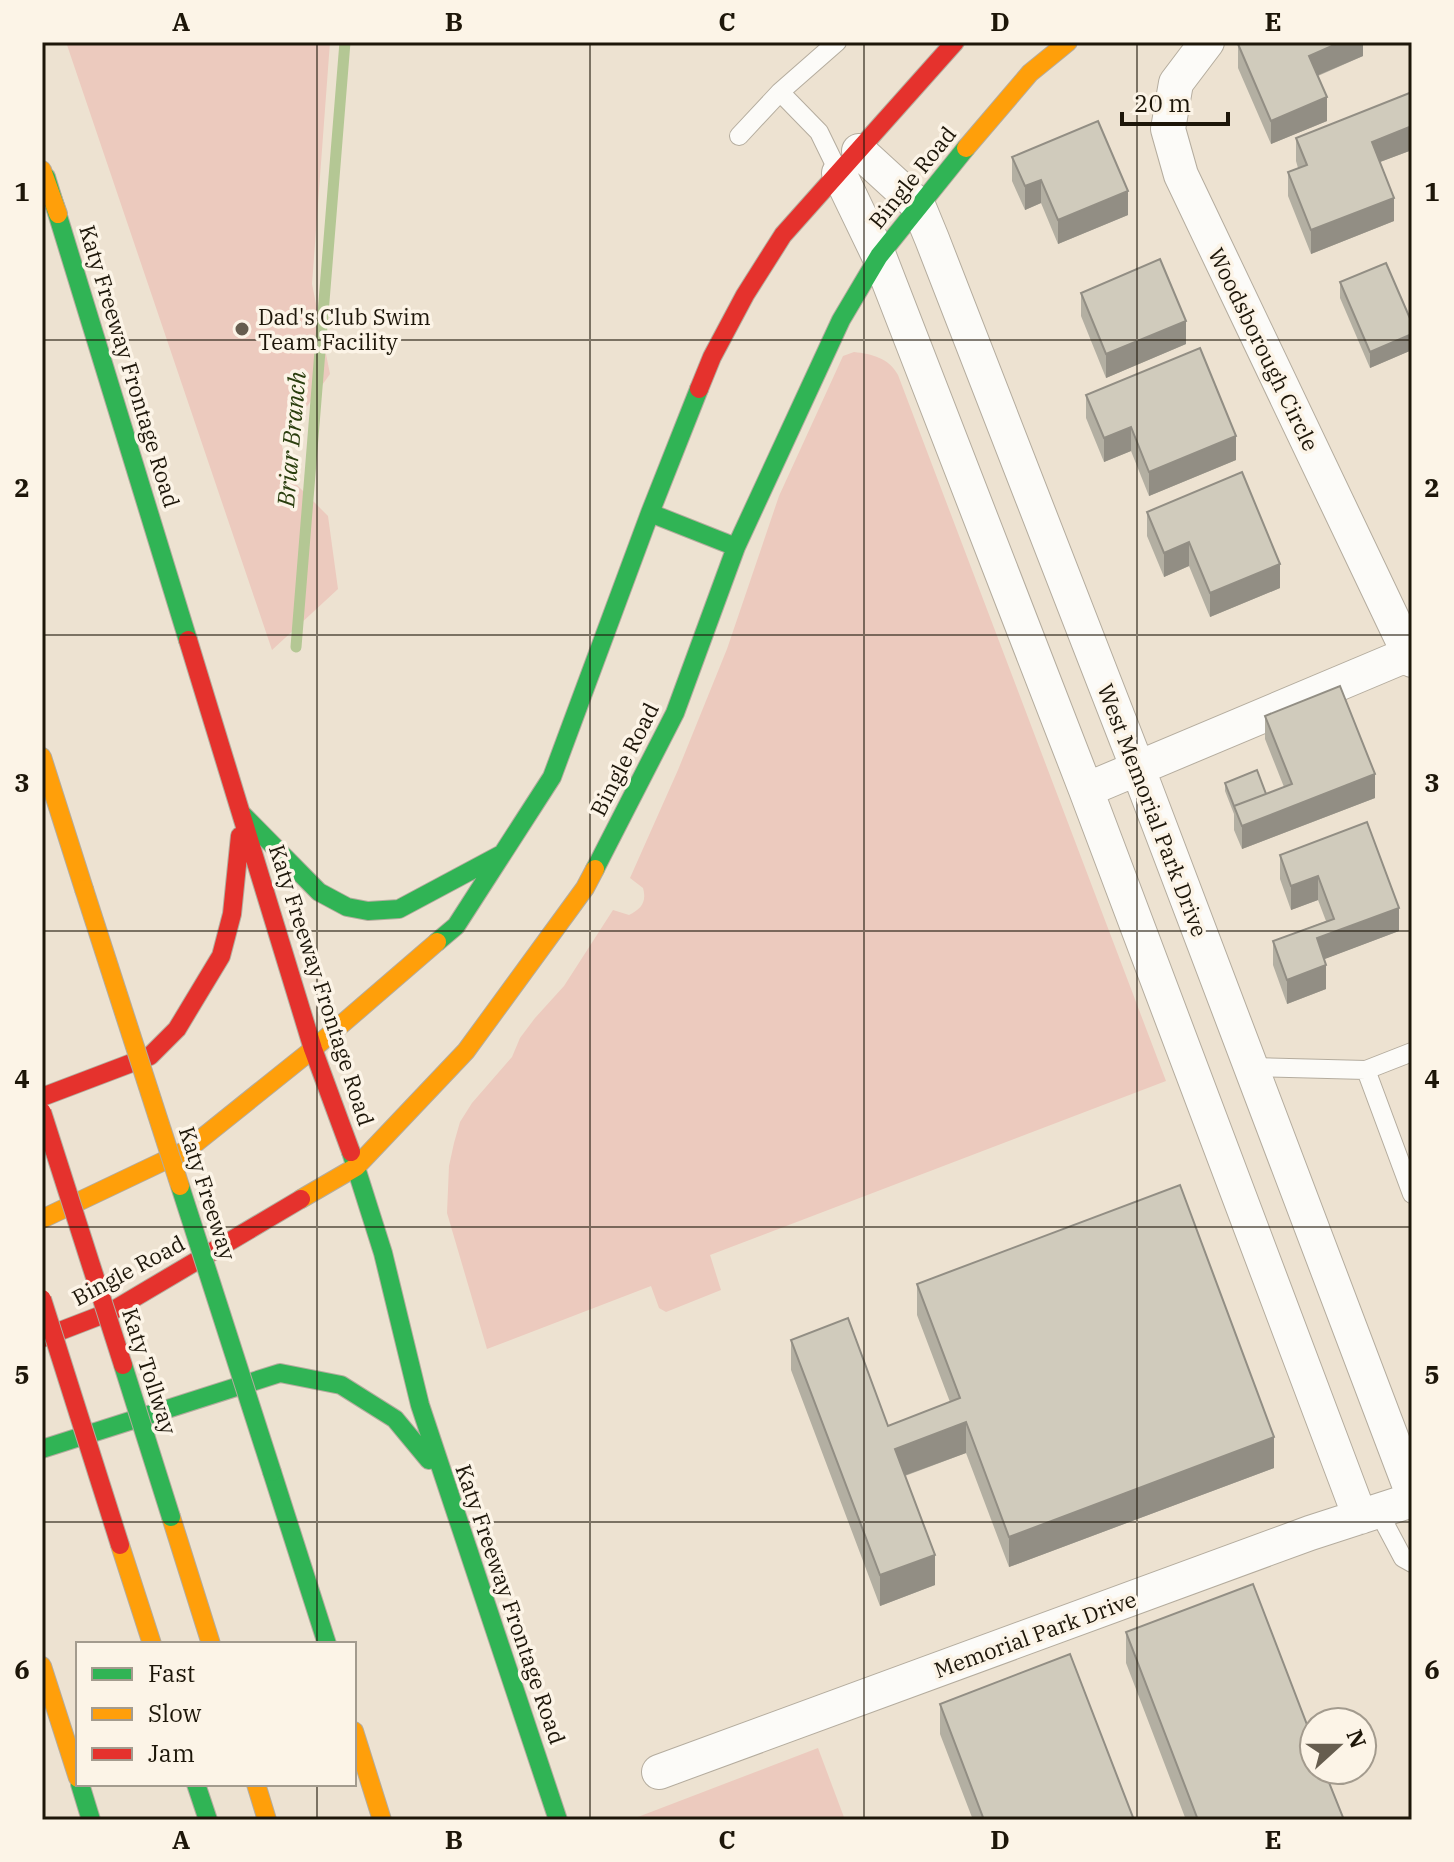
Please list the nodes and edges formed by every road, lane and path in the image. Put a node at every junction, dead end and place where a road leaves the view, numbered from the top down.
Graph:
1 (837, 42) edge
2 (955, 42) edge
3 (1068, 42) edge
4 (1207, 42) edge
5 (780, 92) junction
6 (819, 132) junction
7 (739, 136) dead end
8 (849, 162) junction
9 (42, 163) edge
10 (42, 170) edge
11 (918, 205) junction
12 (58, 214) junction
13 (879, 256) junction
14 (650, 513) junction
15 (736, 547) junction
16 (1411, 657) edge
17 (42, 757) edge
18 (1138, 769) junction
19 (1086, 790) junction
20 (243, 815) junction
21 (502, 854) junction
22 (313, 1049) junction
23 (1412, 1052) edge
24 (1251, 1067) junction
25 (1366, 1070) junction
26 (1199, 1086) junction
27 (42, 1097) edge
28 (42, 1112) edge
29 (356, 1167) junction
30 (1412, 1194) edge
31 (42, 1219) edge
32 (42, 1299) edge
33 (42, 1338) edge
34 (42, 1449) edge
35 (443, 1477) junction
36 (1412, 1492) edge
37 (1412, 1500) edge
38 (1369, 1514) junction
39 (1412, 1563) edge
40 (151, 1642) edge
41 (210, 1642) edge
42 (326, 1642) edge
43 (42, 1666) edge
44 (356, 1737) edge
45 (363, 1760) junction
46 (76, 1772) edge
47 (659, 1772) dead end
48 (81, 1786) edge
49 (197, 1786) edge
50 (257, 1786) edge
51 (91, 1820) edge
52 (208, 1820) edge
53 (267, 1820) edge
54 (382, 1820) edge
55 (390, 1820) edge
56 (558, 1820) edge

1 - 5 lane
2 - 8 main road
3 - 11 main road, Bingle Road
4 - 16 street, Woodsborough Circle
5 - 6 lane
5 - 7 lane
6 - 8 lane
6 - 8 lane
8 - 11 street, West Memorial Park Drive
8 - 13 street
8 - 14 main road
9 - 12 main road, Katy Freeway Frontage Road
10 - 12 main road
11 - 13 main road, Bingle Road
11 - 18 street, West Memorial Park Drive
12 - 20 main road, Katy Freeway Frontage Road
13 - 15 main road, Bingle Road
13 - 19 street
14 - 15 main road
14 - 21 main road
15 - 29 main road, Bingle Road
16 - 18 street, Woodsborough Circle
17 - 42 main road, Katy Freeway, bridge
18 - 19 street, Woodsborough Circle
18 - 24 street, West Memorial Park Drive
19 - 26 street
20 - 21 main road
20 - 22 main road, Katy Freeway Frontage Road
20 - 27 main road
21 - 22 main road
22 - 29 main road, Katy Freeway Frontage Road
22 - 31 main road
23 - 25 lane
24 - 25 lane
24 - 26 street
24 - 36 street, West Memorial Park Drive
25 - 30 lane
26 - 38 street
28 - 41 main road, Katy Tollway, bridge
29 - 33 main road, Bingle Road
29 - 35 main road, Katy Freeway Frontage Road
32 - 40 main road, bridge
34 - 35 main road
35 - 56 main road, Katy Freeway Frontage Road
37 - 38 street, Memorial Park Drive
38 - 39 lane
38 - 47 street, Memorial Park Drive
43 - 46 main road
44 - 45 main road
45 - 54 main road
45 - 55 main road
48 - 51 main road
49 - 52 main road
50 - 53 main road

